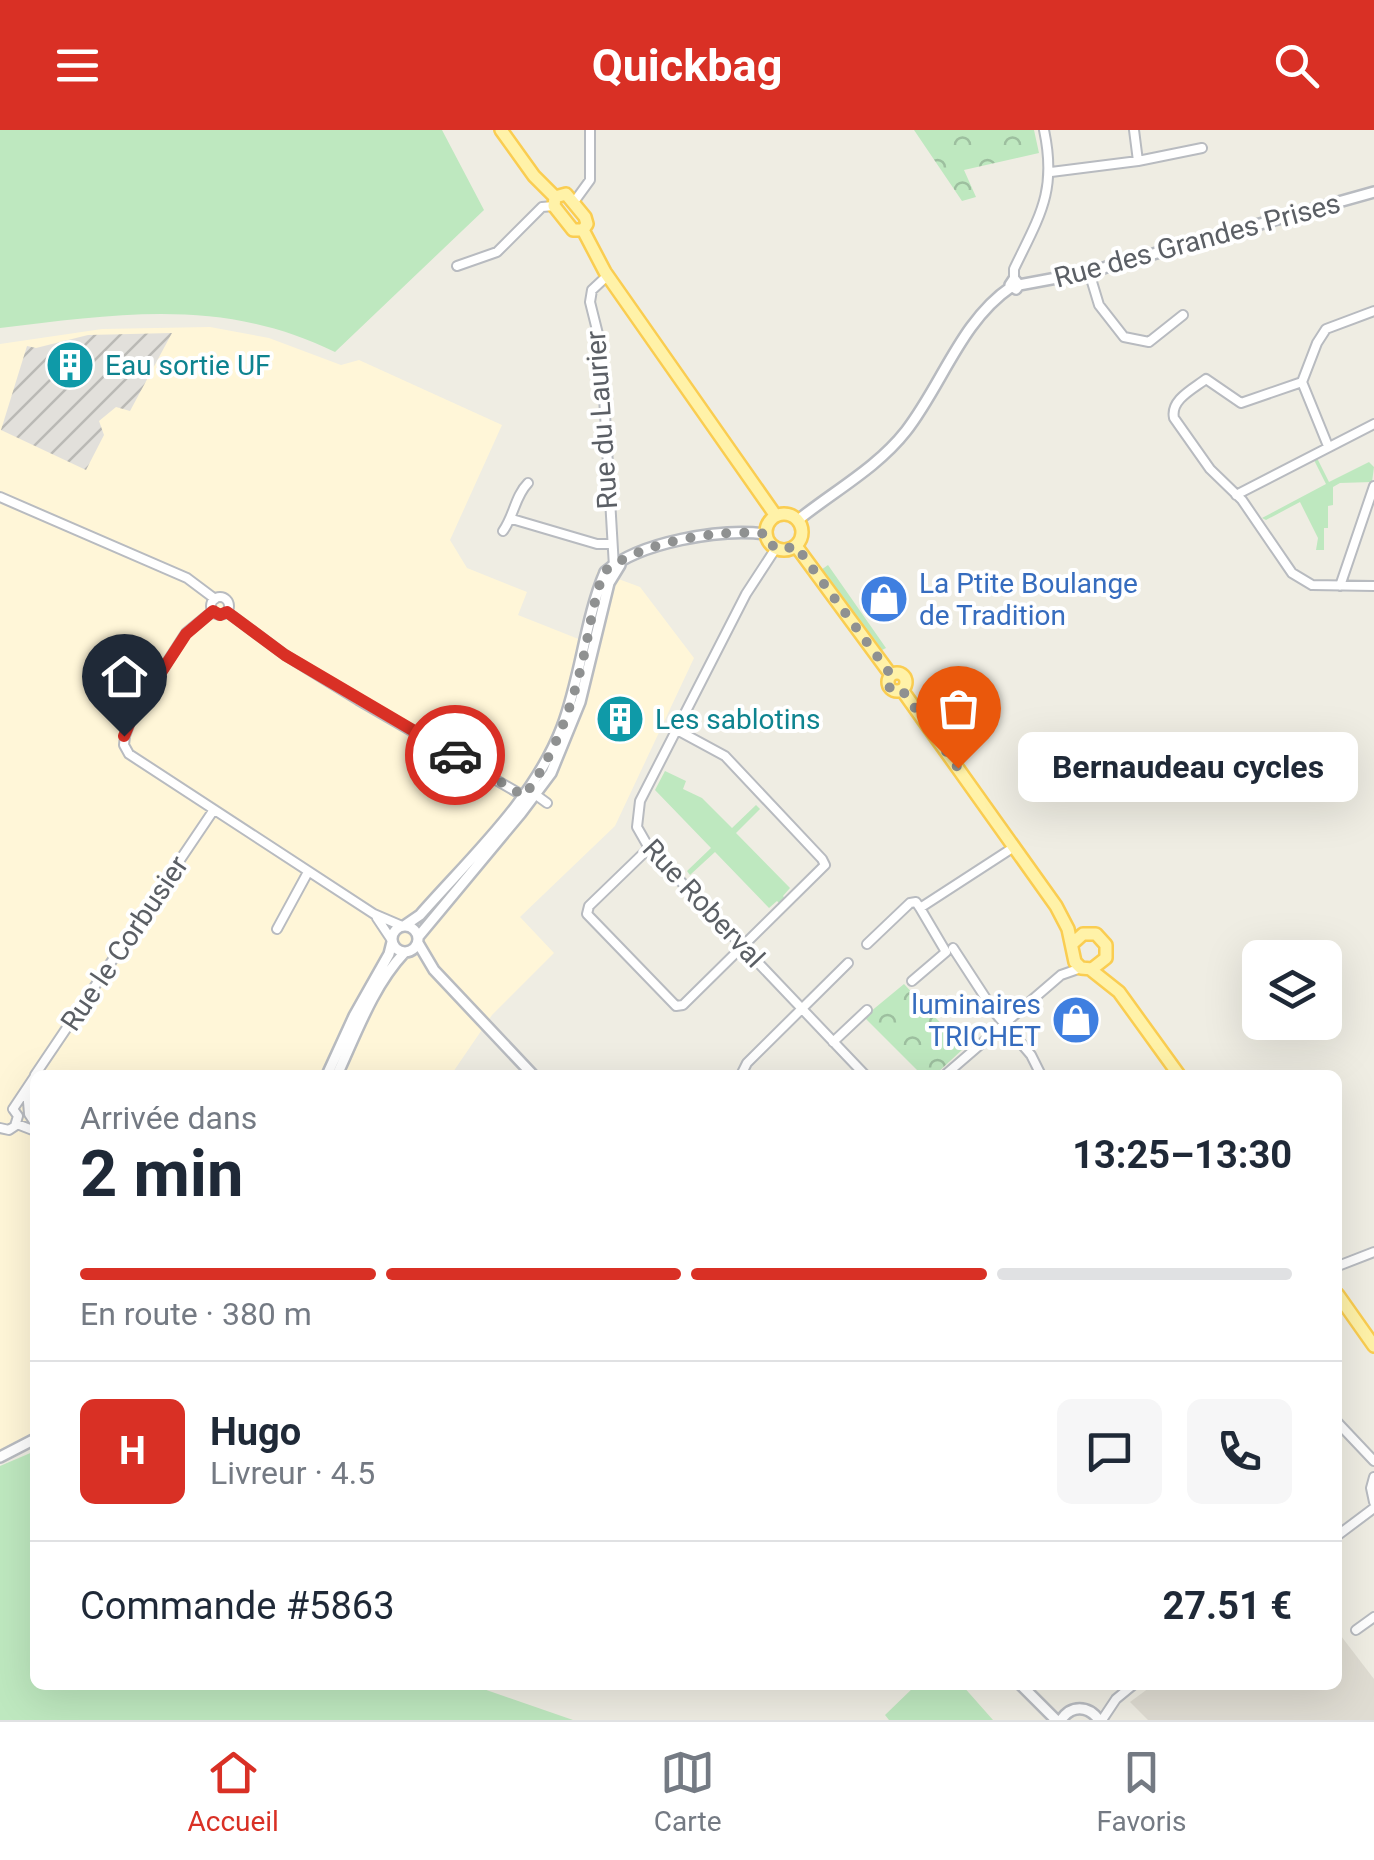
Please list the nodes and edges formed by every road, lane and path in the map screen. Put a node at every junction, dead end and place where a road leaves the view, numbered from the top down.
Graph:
1 (502, 130) edge
2 (590, 130) edge
3 (1044, 130) edge
4 (1134, 130) edge
5 (1202, 148) dead end
6 (1138, 162) junction
7 (1051, 172) junction
8 (1374, 192) edge
9 (554, 202) junction
10 (574, 202) junction
11 (582, 230) junction
12 (457, 266) dead end
13 (1089, 272) junction
14 (608, 276) junction
15 (1015, 284) junction
16 (1374, 312) edge
17 (1183, 315) dead end
18 (1302, 382) junction
19 (1373, 427) edge
20 (1328, 446) junction
21 (528, 483) dead end
22 (1374, 486) edge
23 (1236, 495) junction
24 (0, 496) edge
25 (776, 516) junction
26 (512, 518) junction
27 (798, 520) junction
28 (503, 531) dead end
29 (766, 534) junction
30 (610, 544) junction
31 (796, 546) junction
32 (776, 548) junction
33 (614, 568) junction
34 (1340, 586) junction
35 (1374, 586) edge
36 (215, 599) junction
37 (213, 611) junction
38 (227, 612) junction
39 (677, 730) junction
40 (530, 797) junction
41 (547, 803) dead end
42 (213, 811) junction
43 (1014, 847) junction
44 (649, 848) junction
45 (308, 872) junction
46 (1056, 906) junction
47 (920, 908) junction
48 (374, 914) junction
49 (403, 926) junction
50 (276, 929) dead end
51 (1088, 933) junction
52 (418, 940) junction
53 (392, 941) junction
54 (868, 944) dead end
55 (743, 947) junction
56 (953, 948) dead end
57 (1072, 949) junction
58 (405, 953) junction
59 (1106, 958) junction
60 (848, 963) dead end
61 (1086, 969) junction
62 (434, 970) junction
63 (1061, 975) junction
64 (912, 981) dead end
65 (1119, 992) junction
66 (803, 1010) junction
67 (867, 1010) dead end
68 (1003, 1024) junction
69 (833, 1042) junction
70 (38, 1070) edge
71 (329, 1070) edge
72 (339, 1070) edge
73 (527, 1070) edge
74 (744, 1070) edge
75 (860, 1070) edge
76 (951, 1070) edge
77 (1039, 1070) edge
78 (1174, 1070) edge
79 (30, 1083) edge
80 (28, 1086) junction
81 (30, 1111) edge
82 (17, 1124) junction
83 (0, 1129) edge
84 (30, 1129) edge
85 (1374, 1252) edge
86 (1342, 1264) edge
87 (1342, 1301) edge
88 (1374, 1346) edge
89 (1342, 1428) edge
90 (30, 1442) edge
91 (0, 1457) edge
92 (1374, 1461) edge
93 (1374, 1476) edge
94 (1374, 1505) edge
95 (1342, 1532) edge
96 (1374, 1616) edge
97 (1356, 1630) dead end
98 (1026, 1690) edge
99 (1127, 1690) edge
100 (1116, 1700) junction
101 (1090, 1710) junction
102 (1061, 1718) edge
103 (1100, 1720) edge

1 - 9 main road
2 - 10 street
3 - 7 street
4 - 6 street
5 - 6 street
6 - 7 street
7 - 15 street
8 - 13 street, Rue des Grandes Prises
9 - 10 main road
9 - 11 main road
9 - 12 street
10 - 11 main road
11 - 14 main road
13 - 15 street, Rue des Grandes Prises
13 - 17 street
14 - 25 main road
14 - 30 street, Rue du Laurier
15 - 27 street
16 - 18 street
18 - 20 street
18 - 23 street
19 - 20 street
20 - 23 street
21 - 26 street
22 - 34 street
23 - 34 street
24 - 36 street
25 - 27 main road
25 - 29 main road
26 - 28 street
26 - 30 street
27 - 31 main road
29 - 32 main road
29 - 33 street
30 - 33 street, Rue du Laurier
31 - 32 main road
31 - 43 main road
32 - 39 street, Rue Roberval
33 - 40 street
34 - 35 street
36 - 37 street
36 - 38 street
37 - 38 street
37 - 42 street
38 - 40 street
39 - 44 street, Rue Roberval
39 - 55 street
40 - 41 street
40 - 49 street
40 - 52 street
42 - 45 street
42 - 70 street, Rue le Corbusier
43 - 46 main road
43 - 47 street
44 - 55 street, Rue Roberval
44 - 55 street
45 - 48 street
45 - 50 street
46 - 51 main road
46 - 57 main road
47 - 54 street
47 - 64 street
48 - 49 street
48 - 53 street
49 - 52 street
49 - 53 street
51 - 57 main road
51 - 59 main road
52 - 58 street
52 - 62 street
53 - 58 street
53 - 71 street
55 - 66 street, Rue Roberval
56 - 68 street
57 - 61 main road
57 - 63 street
58 - 62 street
58 - 72 street
59 - 61 main road
59 - 65 main road
60 - 66 street
61 - 63 street
61 - 65 main road
62 - 73 street
63 - 68 street
65 - 78 main road
66 - 69 street, Rue Roberval
66 - 74 street
67 - 69 street
68 - 76 street
68 - 77 street
69 - 75 street, Rue Roberval
79 - 80 street, Rue le Corbusier
80 - 81 street
80 - 82 street, Rue le Corbusier
82 - 83 street
82 - 84 street
85 - 86 street
87 - 88 main road
89 - 92 street
90 - 91 street
93 - 94 street
94 - 95 street
96 - 97 street
98 - 102 street
99 - 100 street
100 - 101 street
100 - 103 street
101 - 102 street
101 - 103 street

